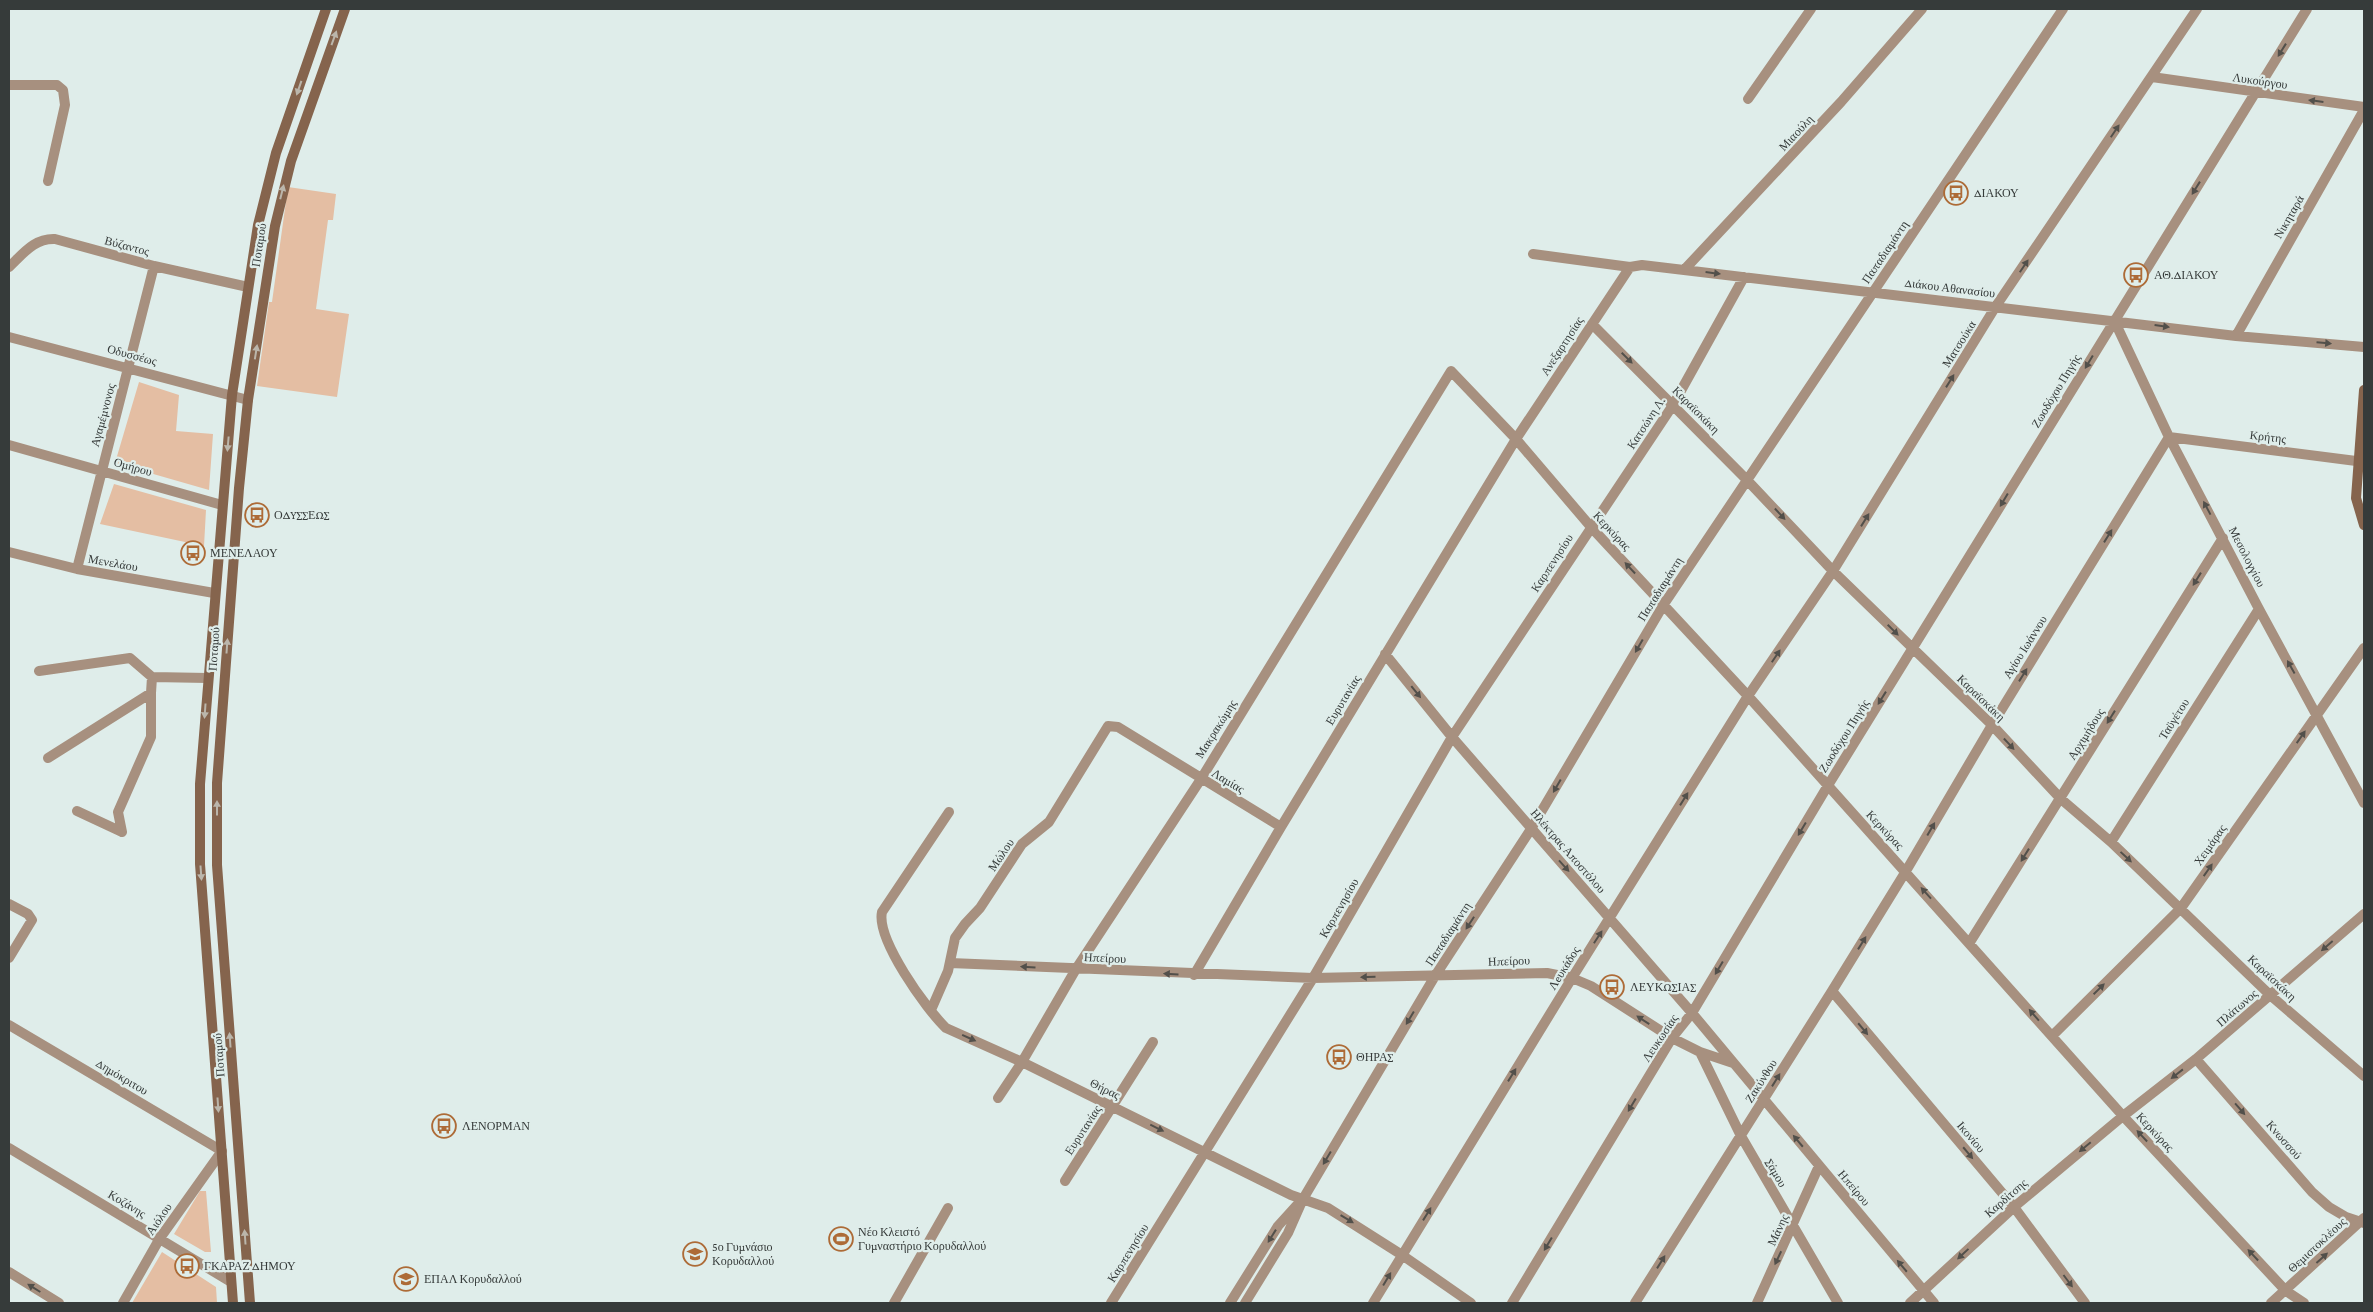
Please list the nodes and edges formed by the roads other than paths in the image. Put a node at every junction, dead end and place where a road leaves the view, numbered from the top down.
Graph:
1 (326, 9) edge
2 (345, 9) edge
3 (1811, 9) edge
4 (1922, 9) edge
5 (2063, 9) edge
6 (2197, 9) edge
7 (2307, 9) edge
8 (2152, 77) junction
9 (9, 85) edge
10 (2255, 93) junction
11 (1748, 99) dead end
12 (2364, 109) edge
13 (48, 181) dead end
14 (1533, 254) dead end
15 (154, 266) junction
16 (9, 267) edge
17 (1630, 267) junction
18 (1684, 270) junction
19 (1744, 277) junction
20 (248, 287) junction
21 (1874, 292) junction
22 (1996, 306) junction
23 (2114, 320) junction
24 (1592, 324) junction
25 (9, 336) edge
26 (2236, 336) junction
27 (2364, 347) edge
28 (129, 367) junction
29 (1451, 371) joint
30 (2364, 390) edge
31 (232, 396) junction
32 (248, 400) junction
33 (1673, 405) junction
34 (2169, 437) junction
35 (1516, 439) junction
36 (9, 445) edge
37 (2361, 461) edge
38 (102, 470) junction
39 (1746, 479) junction
40 (222, 505) junction
41 (2364, 525) edge
42 (1591, 527) junction
43 (2223, 538) junction
44 (9, 552) edge
45 (76, 569) junction
46 (1833, 571) junction
47 (214, 593) junction
48 (1664, 604) junction
49 (2259, 609) junction
50 (2364, 648) edge
51 (1912, 649) junction
52 (1385, 654) junction
53 (39, 671) dead end
54 (152, 677) junction
55 (208, 678) junction
56 (152, 693) junction
57 (1748, 696) junction
58 (2317, 714) junction
59 (1111, 725) joint
60 (1992, 725) junction
61 (1452, 737) junction
62 (48, 758) dead end
63 (1200, 779) junction
64 (1828, 787) junction
65 (2061, 798) junction
66 (2364, 803) edge
67 (77, 810) dead end
68 (949, 812) dead end
69 (1280, 827) junction
70 (1531, 829) junction
71 (2111, 842) junction
72 (1906, 871) junction
73 (9, 904) edge
74 (2181, 908) junction
75 (2364, 914) edge
76 (1611, 918) junction
77 (1970, 942) junction
78 (9, 958) edge
79 (950, 963) junction
80 (1076, 969) junction
81 (1194, 975) junction
82 (1435, 976) junction
83 (1313, 978) junction
84 (1572, 978) junction
85 (1832, 991) junction
86 (2270, 996) junction
87 (931, 1010) junction
88 (1692, 1013) junction
89 (9, 1025) edge
90 (2052, 1036) junction
91 (1672, 1038) junction
92 (1153, 1042) dead end
93 (1700, 1052) junction
94 (2196, 1059) junction
95 (1022, 1062) junction
96 (1734, 1064) junction
97 (2364, 1076) edge
98 (998, 1098) dead end
99 (1764, 1100) junction
100 (1113, 1107) junction
101 (2123, 1116) junction
102 (1741, 1136) junction
103 (9, 1148) edge
104 (222, 1151) junction
105 (1205, 1151) junction
106 (1819, 1166) junction
107 (1065, 1181) dead end
108 (1303, 1199) junction
109 (948, 1208) dead end
110 (2014, 1208) junction
111 (2363, 1221) edge
112 (1793, 1227) junction
113 (160, 1238) junction
114 (1402, 1255) junction
115 (9, 1272) edge
116 (231, 1282) junction
117 (1923, 1291) junction
118 (2286, 1291) junction
119 (59, 1303) edge
120 (123, 1303) edge
121 (233, 1303) edge
122 (250, 1303) edge
123 (894, 1303) edge
124 (1112, 1303) edge
125 (1230, 1303) edge
126 (1245, 1303) edge
127 (1373, 1303) edge
128 (1470, 1303) edge
129 (1512, 1303) edge
130 (1635, 1303) edge
131 (1757, 1303) edge
132 (1838, 1303) edge
133 (1910, 1303) edge
134 (1934, 1303) edge
135 (2085, 1303) edge
136 (2271, 1303) edge
137 (2304, 1303) edge

1 -> 20 street, Ποταμού
32 -> 2 street, Ποταμού
3 - 11 street
4 - 18 street, Μιαούλη
5 - 21 street, Παπαδιαμάντη
6 - 8 street, Ματσούκα
7 -> 10 street, Ζωοδόχου Πηγής
8 - 10 street, Λυκούργου
22 -> 8 street, Ματσούκα
9 - 13 street
12 -> 10 street, Λυκούργου
10 -> 23 street, Ζωοδόχου Πηγής
12 - 26 street, Νικηταρά
14 - 17 street, Διάκου Αθανασίου
15 - 16 street, Βύζαντος
15 - 20 street, Βύζαντος
15 - 28 street, Αγαμέμνονος
17 - 18 street, Διάκου Αθανασίου
17 - 24 street, Ανεξαρτησίας
18 -> 19 street, Διάκου Αθανασίου
19 - 21 street, Διάκου Αθανασίου
19 - 33 street, Κατσώνη Λ.
20 - 31 street, Ποταμού
21 - 22 street, Διάκου Αθανασίου
21 - 39 street, Παπαδιαμάντη
22 - 23 street, Διάκου Αθανασίου
46 -> 22 street, Ματσούκα
23 -> 26 street, Διάκου Αθανασίου
23 - 34 street, Μεσολογγίου
23 -> 51 street, Ζωοδόχου Πηγής
24 -> 33 street, Καραϊσκάκη
24 - 35 street, Ανεξαρτησίας
25 - 28 street, Οδυσσέως
26 -> 27 street, Διάκου Αθανασίου
28 - 31 street, Οδυσσέως
28 - 38 street, Αγαμέμνονος
29 - 35 street, Κερκύρας
29 - 63 street, Μακρακώμης
30 - 37 street
31 - 32 street, Οδυσσέως
31 -> 40 street, Ποταμού
122 -> 32 street, Ποταμού
33 - 39 street, Καραϊσκάκη
33 - 42 street, Κατσώνη Λ.
34 - 37 street, Κρήτης
43 -> 34 street, Μεσολογγίου
60 -> 34 street, Αγίου Ιωάννου
35 - 42 street, Κερκύρας
35 - 52 street, Ευρυτανίας
36 - 38 street, Ομήρου
37 - 41 street
38 - 40 street, Ομήρου
38 - 45 street, Αγαμέμνονος
39 -> 46 street, Καραϊσκάκη
39 - 48 street, Παπαδιαμάντη
40 - 47 street, Ποταμού
48 -> 42 street, Κερκύρας
42 - 61 street, Καρπενησίου
43 - 49 street, Μεσολογγίου
43 -> 65 street, Αρχιμήδους
44 - 45 street, Μενελάου
45 - 47 street, Μενελάου
46 -> 51 street, Καραϊσκάκη
57 -> 46 street, Ματσούκα
47 - 55 street, Ποταμού
48 - 57 street, Κερκύρας
48 -> 70 street, Παπαδιαμάντη
58 -> 49 street, Μεσολογγίου
49 - 71 street, Ταϋγέτου
50 - 58 street, Χειμάρας
51 - 60 street, Καραϊσκάκη
51 -> 64 street, Ζωοδόχου Πηγής
52 -> 61 street, Ηλέκτρας Αποστόλου
52 - 69 street, Ευρυτανίας
53 - 54 street
54 - 55 street
54 - 56 street
55 -> 104 street, Ποταμού
56 - 62 street
56 - 67 street
57 - 64 street, Κερκύρας
76 -> 57 street, Λeυκάδος
58 - 66 street, Μεσολογγίου
74 -> 58 street, Χειμάρας
59 - 63 street, Λαμίας
59 - 79 street, Μώλου
60 -> 65 street, Καραϊσκάκη
72 -> 60 street, Αγίου Ιωάννου
61 - 70 street, Ηλέκτρας Αποστόλου
61 - 83 street, Καρπενησίου
63 - 69 street, Λαμίας
63 - 80 street, Μακρακώμης
64 - 72 street, Κερκύρας
64 -> 88 street, Λευκωσίας
65 - 71 street, Καραϊσκάκη
65 -> 77 street, Αρχιμήδους
68 - 87 street, Θήρας
69 - 81 street, Ευρυτανίας
70 -> 76 street, Ηλέκτρας Αποστόλου
70 -> 82 street, Παπαδιαμάντη
71 -> 74 street, Καραϊσκάκη
77 -> 72 street, Κερκύρας
85 -> 72 street, Ζακύνθου
73 - 78 street
74 - 86 street, Καραϊσκάκη
90 -> 74 street, Χειμάρας
75 -> 86 street, Πλάτωνος
84 -> 76 street, Λeυκάδος
76 - 88 street, Ηλέκτρας Αποστόλου
90 -> 77 street, Κερκύρας
80 -> 79 street, Ηπείρου
79 - 87 street, Μώλου
81 -> 80 street, Ηπείρου
80 - 95 street, Μακρακώμης
81 - 83 street, Ηπείρου
82 -> 83 street, Ηπείρου
82 - 84 street, Ηπείρου
82 -> 108 street, Παπαδιαμάντη
83 - 105 street, Καρπενησίου
91 -> 84 street, Ηπείρου
114 -> 84 street, Λeυκάδος
99 -> 85 street, Ζακύνθου
85 -> 110 street, Ικονίου
86 - 94 street, Πλάτωνος
86 - 97 street, Καραϊσκάκη
87 -> 95 street, Θήρας
88 - 91 street, Λευκωσίας
88 - 96 street, Ηλέκτρας Αποστόλου
89 - 104 street, Δημόκριτου
90 - 101 street, Κερκύρας
91 - 93 street, Ηπείρου
91 -> 129 street, Λευκωσίας
92 - 100 street, Ευρυτανίας
93 - 96 street, Ηπείρου
93 - 102 street, Σάμου
94 -> 101 street, Πλάτωνος
94 -> 111 street, Κνωσσού
95 - 98 street, Μακρακώμης
95 - 100 street, Θήρας
96 - 99 street, Ηπείρου
99 - 102 street, Ζακύνθου
106 -> 99 street, Ηπείρου
100 -> 105 street, Θήρας
100 - 107 street, Ευρυτανίας
101 -> 110 street, Καρδίτσης
118 -> 101 street, Κερκύρας
102 - 112 street, Σάμου
130 -> 102 street, Ζακύνθου
103 - 113 street, Κοζάνης
104 - 113 street, Αιόλου
104 - 116 street, Ποταμού
105 - 108 street, Θήρας
105 - 124 street, Καρπενησίου
106 - 112 street, Μάνης
117 -> 106 street, Ηπείρου
108 -> 114 street, Θήρας
108 -> 125 street, Παπαδιαμάντη
108 - 126 street, Παπαδιαμάντη
109 - 123 street
110 -> 117 street, Καρδίτσης
110 -> 135 street, Ικονίου
118 -> 111 street, Θεμιστοκλέους
112 -> 131 street, Μάνης
112 - 132 street, Σάμου
113 - 116 street, Κοζάνης
113 - 120 street, Αιόλου
127 -> 114 street, Λeυκάδος
114 - 128 street, Θήρας
119 -> 115 street
116 - 121 street, Ποταμού
117 - 133 street, Καρδίτσης
117 - 134 street, Ηπείρου
118 - 136 street, Θεμιστοκλέους
118 - 137 street, Κερκύρας

